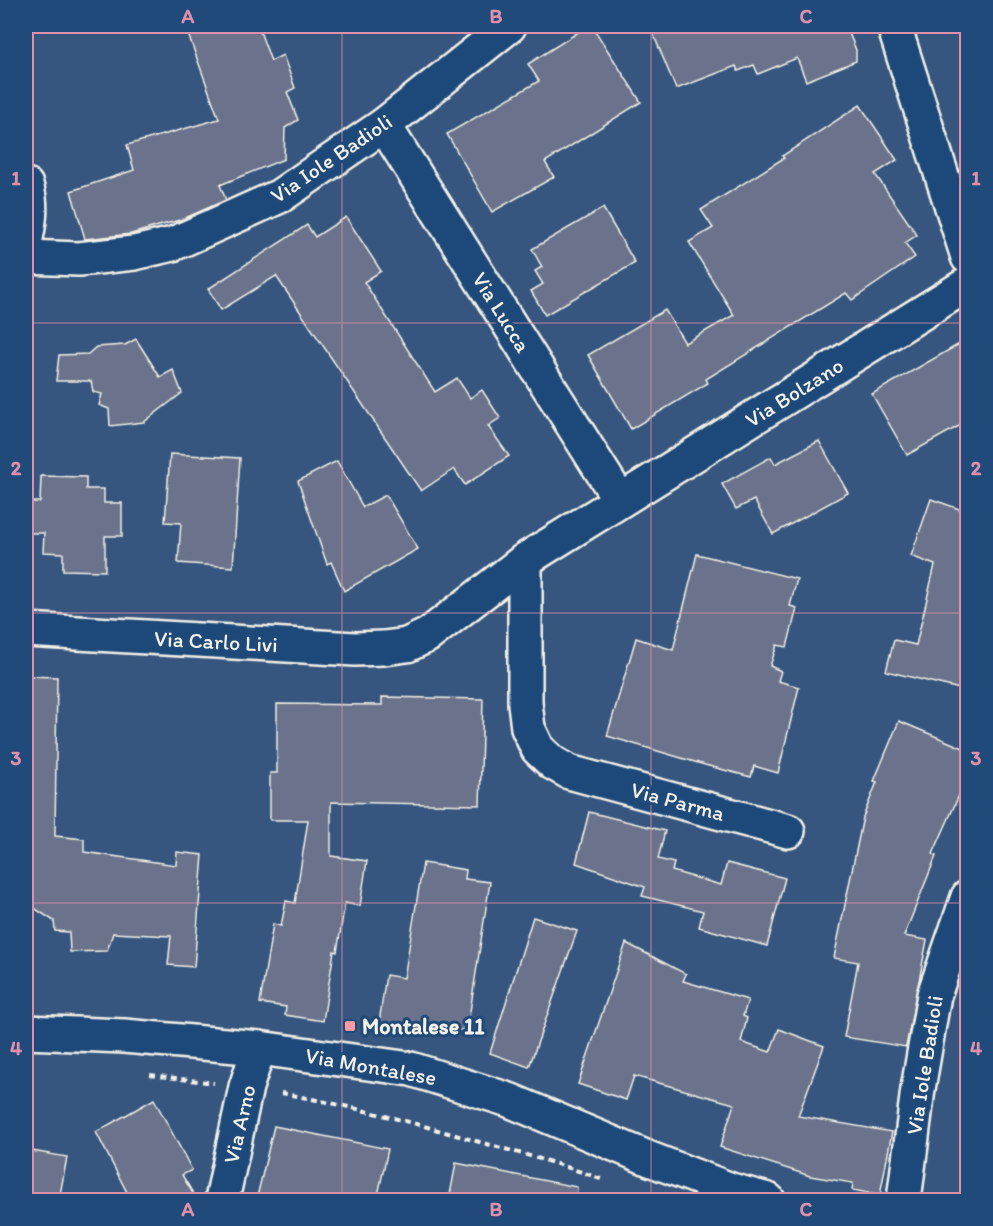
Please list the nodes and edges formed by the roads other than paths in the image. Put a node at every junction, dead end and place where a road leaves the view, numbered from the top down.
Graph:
1 (509, 26) edge
2 (894, 26) edge
3 (384, 125) junction
4 (26, 185) edge
5 (960, 202) edge
6 (26, 238) edge
7 (26, 257) edge
8 (968, 257) edge
9 (968, 284) edge
10 (620, 500) junction
11 (525, 560) junction
12 (26, 630) edge
13 (407, 645) joint
14 (788, 831) dead end
15 (968, 897) edge
16 (26, 1032) edge
17 (259, 1048) junction
18 (222, 1200) edge
19 (768, 1200) edge
20 (904, 1200) edge

1 - 3 street, Via Iole Badioli
2 - 5 street
3 - 7 street, Via Iole Badioli
3 - 10 street, Via Lucca
4 - 6 street
5 - 8 street
9 - 10 street, Via Bolzano
10 - 11 street, Via Bolzano
11 - 13 street, Via Bolzano
11 - 14 street, Via Parma
12 - 13 street, Via Carlo Livi
15 - 20 street, Via Iole Badioli
16 - 17 street, Via Montalese
17 - 18 street, Via Arno
17 - 19 street, Via Montalese

